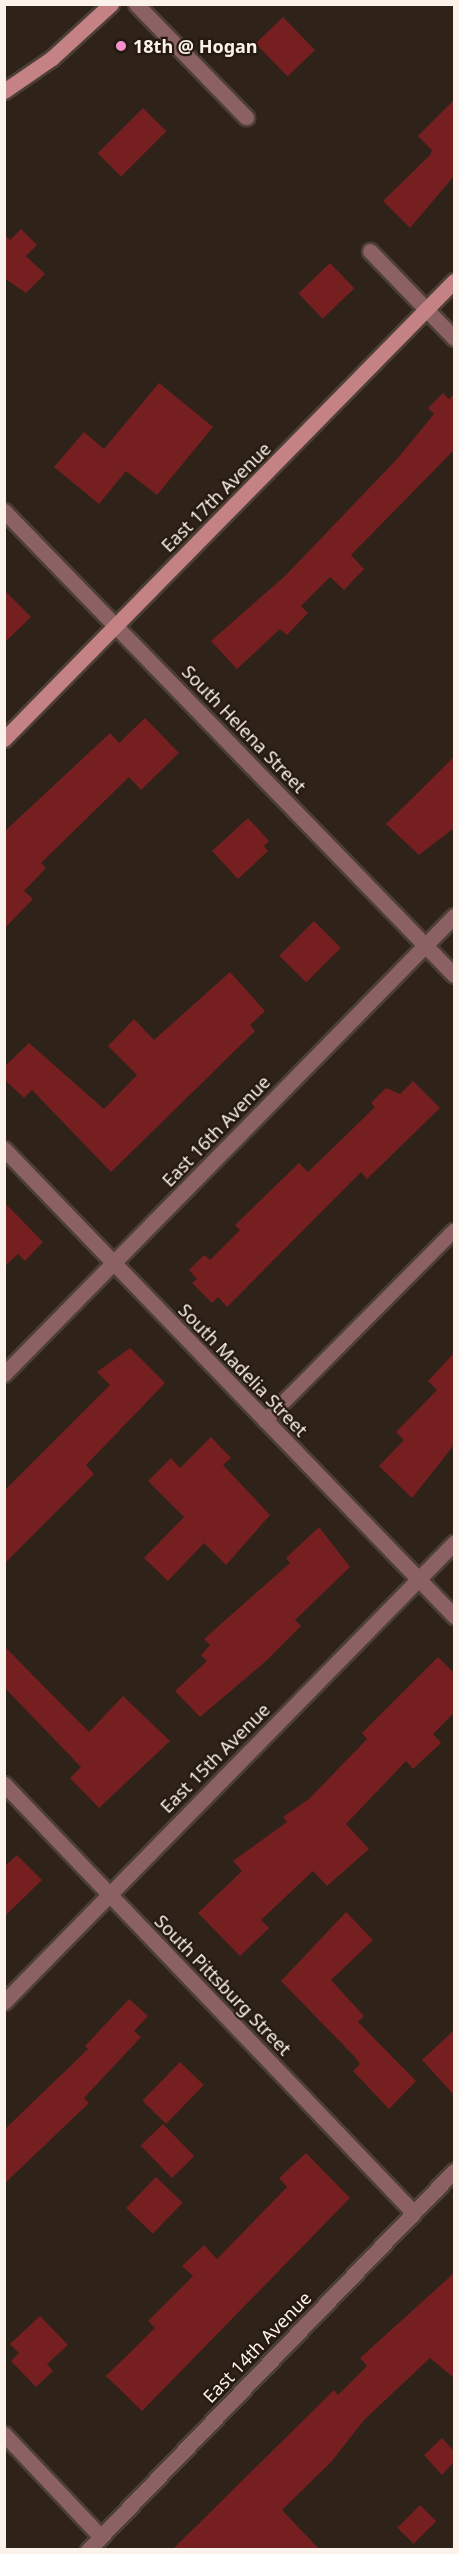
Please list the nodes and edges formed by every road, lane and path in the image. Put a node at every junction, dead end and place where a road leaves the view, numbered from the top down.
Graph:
1 (111, 4) edge
2 (135, 4) edge
3 (4, 91) edge
4 (246, 117) dead end
5 (370, 251) dead end
6 (454, 281) edge
7 (427, 309) junction
8 (454, 338) edge
9 (4, 511) edge
10 (117, 625) junction
11 (4, 739) edge
12 (454, 916) edge
13 (426, 945) junction
14 (454, 975) edge
15 (4, 1149) edge
16 (454, 1231) edge
17 (113, 1264) junction
18 (4, 1374) edge
19 (265, 1420) junction
20 (454, 1543) edge
21 (418, 1580) junction
22 (454, 1616) edge
23 (4, 1784) edge
24 (109, 1894) junction
25 (4, 2002) edge
26 (454, 2171) edge
27 (414, 2213) junction
28 (4, 2434) edge
29 (100, 2536) junction
30 (88, 2550) edge

1 - 3 street
2 - 4 street
5 - 7 street
6 - 7 street, East 17th Avenue
7 - 8 street
7 - 10 street, East 17th Avenue
9 - 10 street, South Helena Street
10 - 11 street, East 17th Avenue
10 - 13 street, South Helena Street
12 - 13 street, East 16th Avenue
13 - 14 street, South Helena Street
13 - 17 street, East 16th Avenue
15 - 17 street, South Madelia Street
16 - 19 lane
17 - 18 street, East 16th Avenue
17 - 19 street, South Madelia Street
19 - 21 street, South Madelia Street
20 - 21 street, East 15th Avenue
21 - 22 street, South Madelia Street
21 - 24 street, East 15th Avenue
23 - 24 street, South Pittsburg Street
24 - 25 street, East 15th Avenue
24 - 27 street, South Pittsburg Street
26 - 27 street, East 14th Avenue
27 - 29 street, East 14th Avenue
28 - 29 street
29 - 30 street, East 14th Avenue

